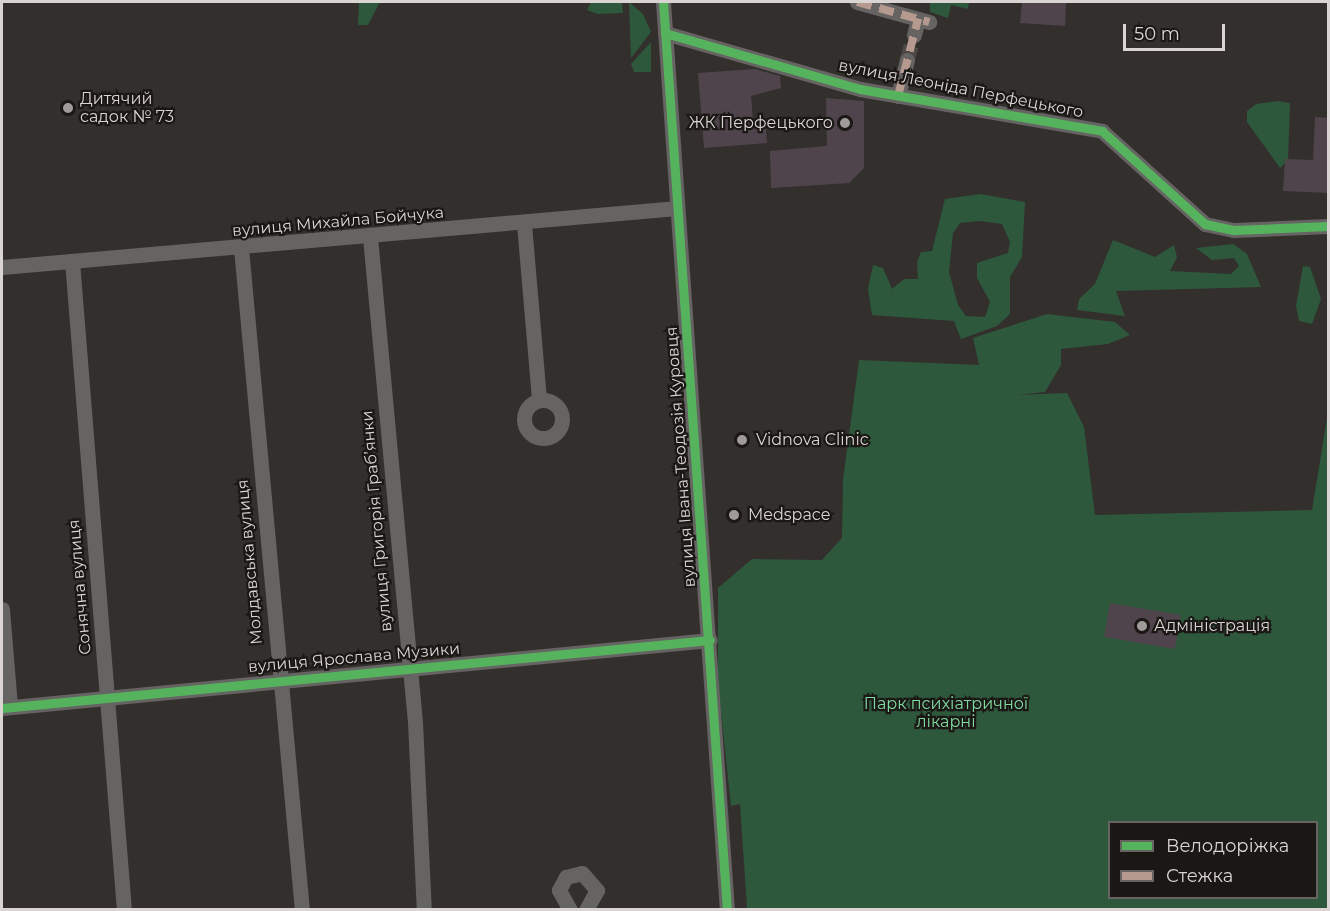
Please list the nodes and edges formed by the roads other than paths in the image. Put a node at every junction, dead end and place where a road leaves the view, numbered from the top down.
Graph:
1 (663, 2) edge
2 (857, 2) edge
3 (882, 5) edge
4 (666, 33) junction
5 (914, 35) tunnel mouth
6 (907, 60) tunnel mouth
7 (898, 96) junction
8 (677, 208) junction
9 (524, 224) junction
10 (1329, 226) edge
11 (369, 237) junction
12 (241, 248) junction
13 (72, 261) junction
14 (2, 267) edge
15 (538, 400) dead end
16 (2, 609) edge
17 (710, 640) junction
18 (408, 668) junction
19 (278, 680) junction
20 (107, 695) junction
21 (6, 707) edge
22 (124, 909) edge
23 (302, 909) edge
24 (424, 909) edge
25 (570, 909) edge
26 (586, 909) edge
27 (727, 909) edge

1 - 4 street, вулиця Івана-Теодозія Куровця
2 - 3 street
3 - 5 street
4 - 7 street, вулиця Леоніда Перфецького
4 - 8 street, вулиця Івана-Теодозія Куровця
6 - 7 street
7 - 10 street, вулиця Леоніда Перфецького
8 - 9 street, вулиця Михайла Бойчука
8 - 17 street, вулиця Івана-Теодозія Куровця
9 - 11 street, вулиця Михайла Бойчука
9 - 15 street
11 - 12 street, вулиця Михайла Бойчука
11 - 18 street, вулиця Григорія Грабʼянки
12 - 13 street, вулиця Михайла Бойчука
12 - 19 street, Молдавська вулиця
13 - 14 street, вулиця Михайла Бойчука
13 - 20 street, Сонячна вулиця
16 - 21 street
17 - 18 street, вулиця Ярослава Музики
17 - 27 street, вулиця Івана-Теодозія Куровця
18 - 19 street, вулиця Ярослава Музики
18 - 24 street, вулиця Григорія Грабʼянки
19 - 20 street, вулиця Ярослава Музики
19 - 23 street, Молдавська вулиця
20 - 21 street, вулиця Ярослава Музики
20 - 22 street, Сонячна вулиця
25 - 26 street

